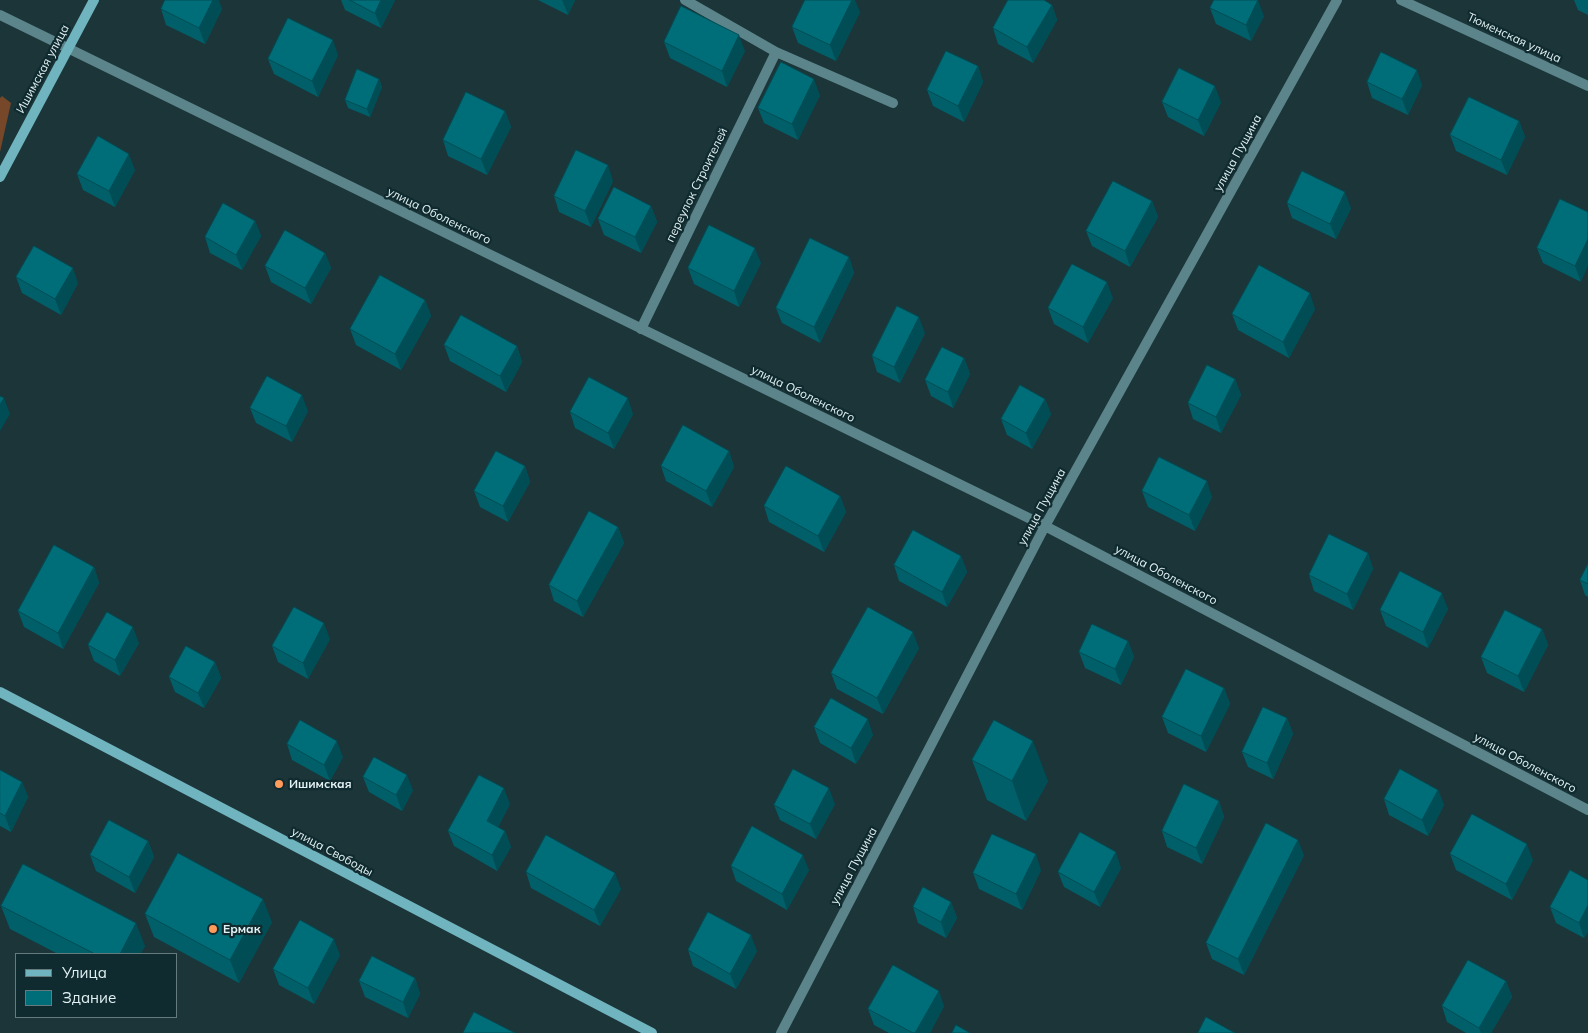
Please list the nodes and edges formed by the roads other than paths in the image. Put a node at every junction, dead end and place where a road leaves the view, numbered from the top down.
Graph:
1 (94, 0) edge
2 (686, 0) edge
3 (1337, 0) edge
4 (1401, 0) edge
5 (0, 15) edge
6 (68, 48) junction
7 (776, 52) junction
8 (1588, 86) edge
9 (893, 102) dead end
10 (0, 177) edge
11 (641, 329) junction
12 (1044, 526) junction
13 (0, 692) edge
14 (1588, 810) edge
15 (652, 1033) edge
16 (781, 1033) edge

1 - 6 street, Ишимская улица
2 - 7 street
3 - 12 street, улица Пущина
4 - 8 street, Тюменская улица
5 - 6 street, улица Оболенского
6 - 10 street, Ишимская улица
6 - 11 street, улица Оболенского
7 - 9 street
7 - 11 street, переулок Строителей
11 - 12 street, улица Оболенского
12 - 14 street, улица Оболенского
12 - 16 street, улица Пущина
13 - 15 street, улица Свободы

